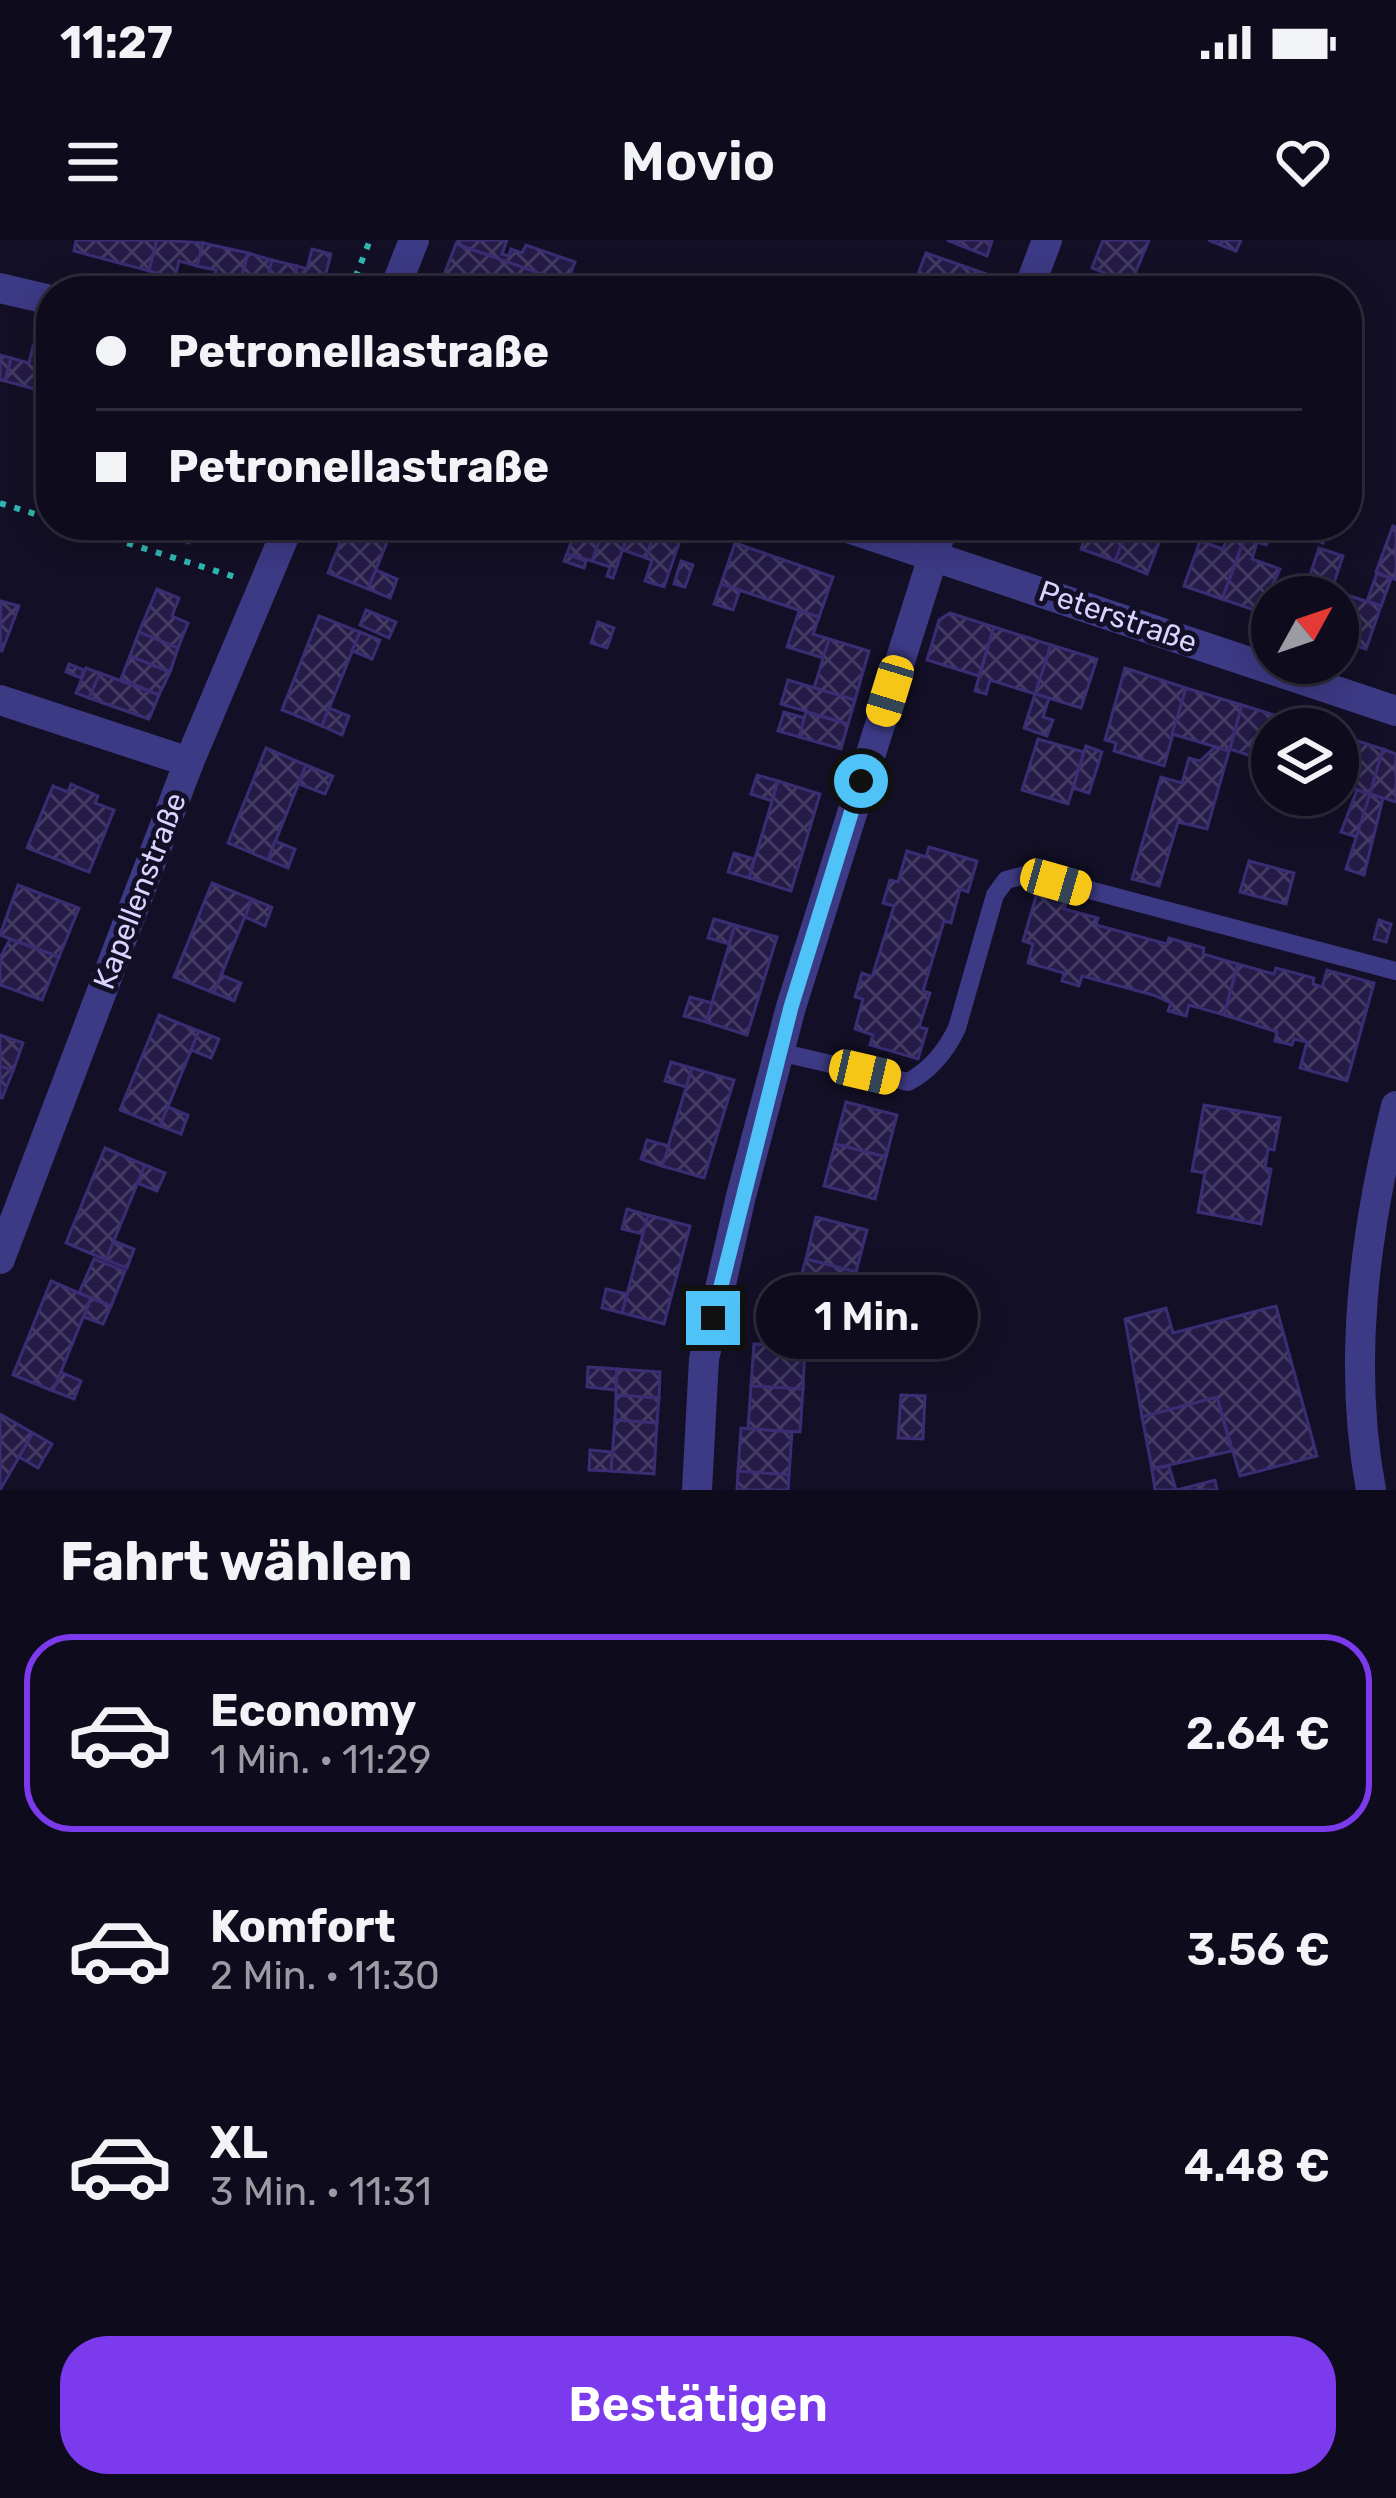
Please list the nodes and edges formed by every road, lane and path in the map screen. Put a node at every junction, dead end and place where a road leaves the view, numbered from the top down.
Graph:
1 (370, 240) edge
2 (414, 240) edge
3 (1047, 240) edge
4 (356, 276) edge
5 (400, 276) edge
6 (1034, 276) edge
7 (0, 287) edge
8 (36, 296) edge
9 (0, 503) edge
10 (36, 514) edge
11 (117, 540) edge
12 (282, 540) edge
13 (886, 540) edge
14 (938, 540) edge
15 (932, 555) junction
16 (261, 586) junction
17 (0, 700) edge
18 (1396, 710) edge
19 (189, 762) junction
20 (1396, 971) edge
21 (779, 1052) junction
22 (1396, 1106) edge
23 (2, 1249) edge
24 (697, 1490) edge
25 (1371, 1490) edge

1 - 4 path
2 - 5 street
3 - 6 street
7 - 8 street
9 - 10 path
11 - 16 path
12 - 16 street, Kapellenstraße
13 - 15 street, Peterstraße
14 - 15 street
15 - 18 street, Peterstraße
15 - 21 street
16 - 19 street, Kapellenstraße
17 - 19 street
19 - 23 street, Kapellenstraße
20 - 21 lane
21 - 24 street
22 - 25 street

